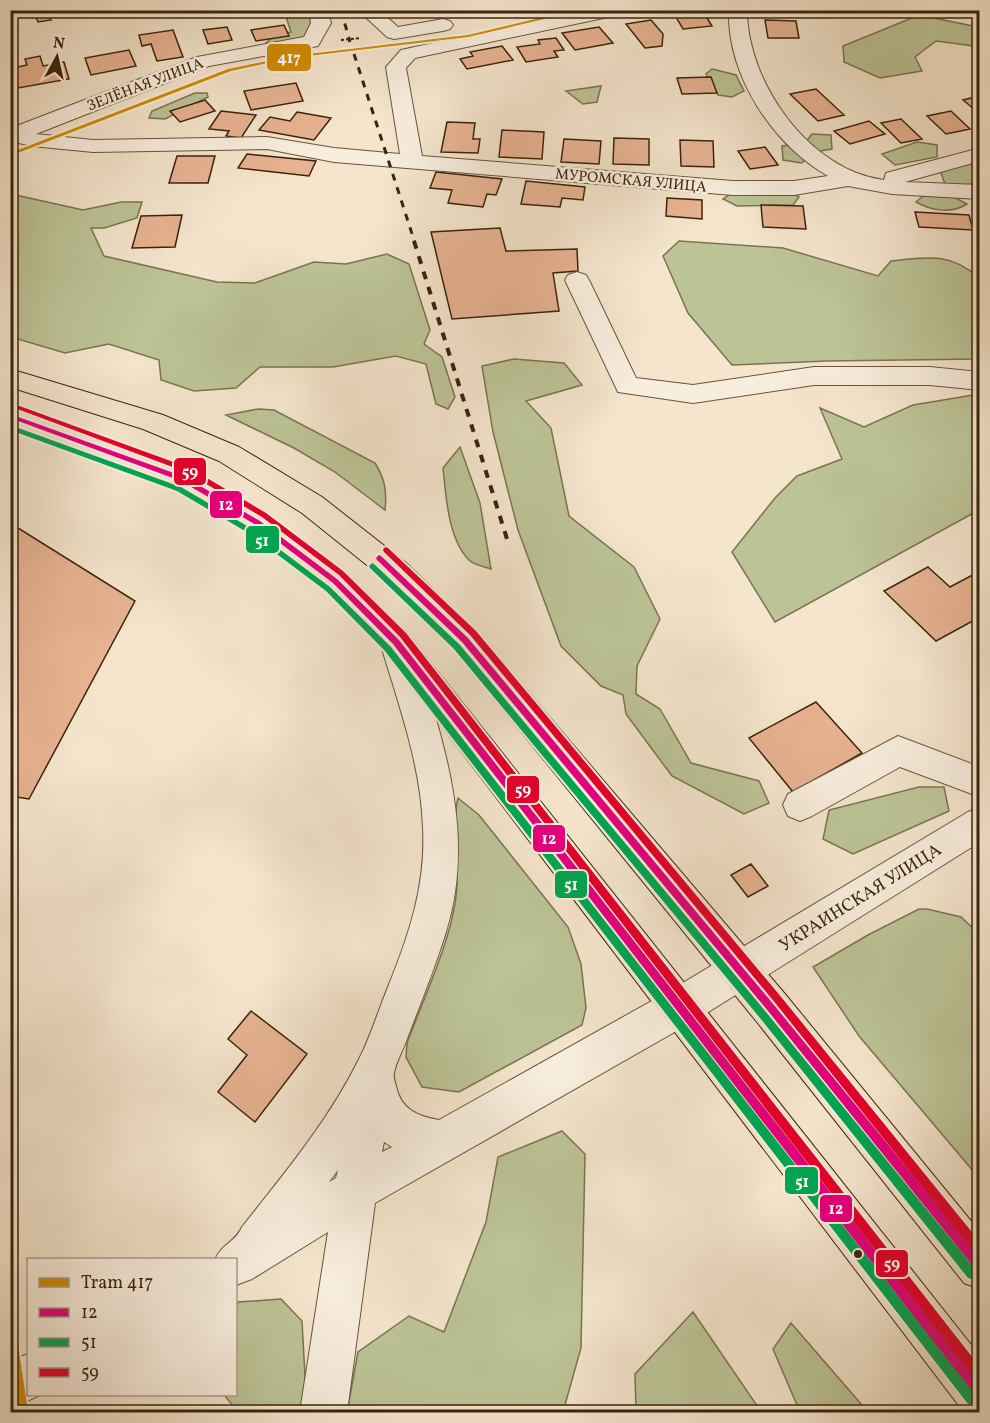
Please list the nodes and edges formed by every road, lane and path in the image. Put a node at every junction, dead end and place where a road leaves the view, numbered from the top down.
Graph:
1 (318, 10) edge
2 (367, 10) edge
3 (613, 10) edge
4 (738, 10) edge
5 (460, 22) dead end
6 (394, 33) junction
7 (311, 42) junction
8 (18, 135) edge
9 (980, 154) edge
10 (412, 162) junction
11 (848, 179) junction
12 (873, 185) junction
13 (980, 192) edge
14 (577, 280) dead end
15 (10, 378) edge
16 (980, 381) edge
17 (10, 416) edge
18 (396, 642) junction
19 (980, 782) edge
20 (800, 805) dead end
21 (979, 825) edge
22 (740, 971) junction
23 (680, 1007) junction
24 (373, 1074) junction
25 (442, 1142) junction
26 (355, 1191) junction
27 (240, 1261) edge
28 (980, 1267) edge
29 (27, 1378) edge
30 (10, 1386) edge
31 (980, 1395) edge
32 (323, 1413) edge

1 - 7 street
2 - 6 street
3 - 10 street
4 - 11 street
5 - 6 street
6 - 7 path
7 - 8 street, ЗЕЛЁНАЯ УЛИЦА
8 - 10 street, МУРОМСКАЯ УЛИЦА
9 - 12 street
10 - 11 street, МУРОМСКАЯ УЛИЦА
11 - 12 street
12 - 13 street
14 - 16 street
15 - 22 main road
17 - 18 main road
18 - 23 main road
18 - 24 street
19 - 20 street
21 - 22 street, УКРАИНСКАЯ УЛИЦА
22 - 23 street, УКРАИНСКАЯ УЛИЦА
22 - 28 main road
23 - 25 street, УКРАИНСКАЯ УЛИЦА
23 - 31 main road
24 - 25 street
24 - 26 street
24 - 27 street
25 - 26 street, УКРАИНСКАЯ УЛИЦА
26 - 27 street, УКРАИНСКАЯ УЛИЦА
26 - 32 street
29 - 30 street

